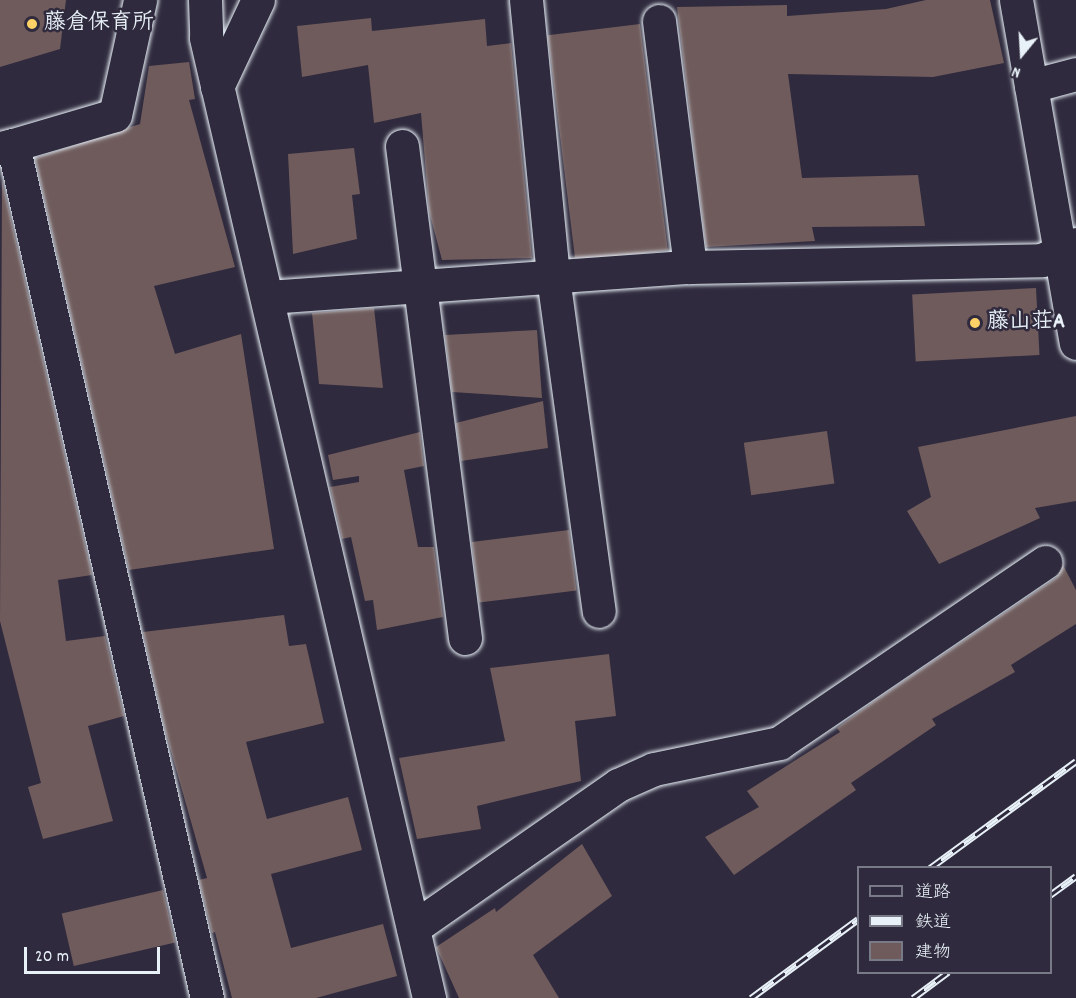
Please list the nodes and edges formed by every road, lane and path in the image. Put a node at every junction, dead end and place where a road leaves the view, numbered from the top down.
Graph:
1 (140, 0) edge
2 (205, 0) edge
3 (258, 0) edge
4 (526, 0) edge
5 (1016, 0) edge
6 (659, 21) dead end
7 (1076, 74) edge
8 (1031, 86) junction
9 (217, 87) junction
10 (402, 146) dead end
11 (6, 147) edge
12 (1068, 246) edge
13 (690, 267) junction
14 (553, 277) junction
15 (417, 286) junction
16 (267, 297) junction
17 (1076, 343) edge
18 (1045, 562) dead end
19 (599, 611) dead end
20 (465, 638) dead end
21 (413, 928) junction
22 (207, 998) edge
23 (429, 998) edge

1 - 11 street
2 - 9 street
3 - 9 street
4 - 14 street
5 - 8 street
6 - 13 street
7 - 8 street
8 - 12 street
9 - 16 street
10 - 15 street
11 - 22 street
12 - 13 street
12 - 17 street
13 - 14 street
14 - 15 street
14 - 19 street
15 - 16 street
15 - 20 street
16 - 21 street
18 - 21 street
21 - 23 street

